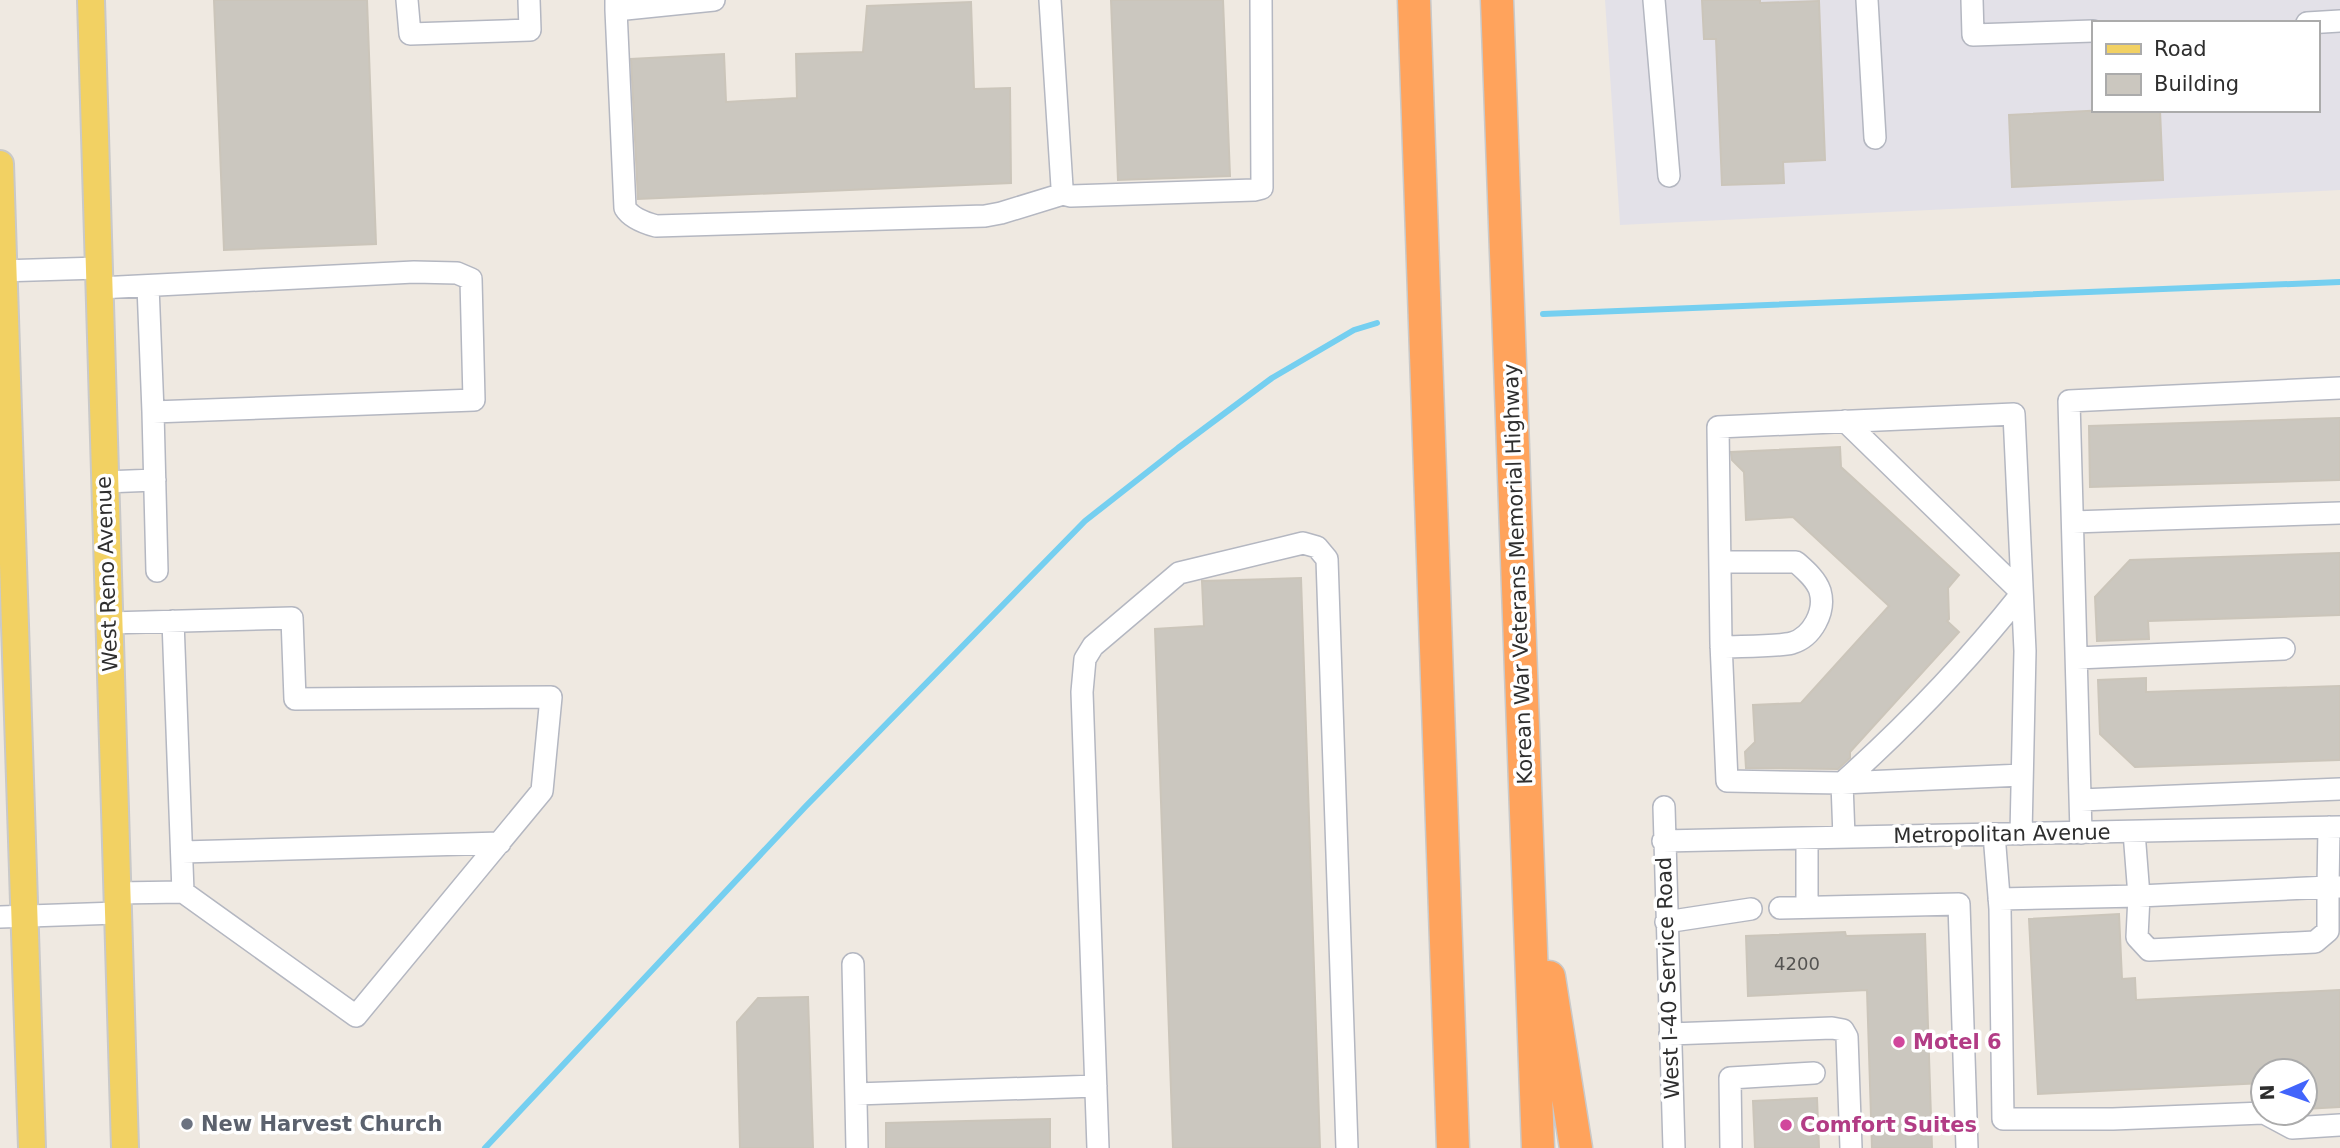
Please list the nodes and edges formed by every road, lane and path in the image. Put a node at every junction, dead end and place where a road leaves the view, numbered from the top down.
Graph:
1 (91, 0) edge
2 (407, 0) edge
3 (529, 0) edge
4 (713, 0) edge
5 (1050, 0) edge
6 (1261, 0) edge
7 (1414, 0) edge
8 (1497, 0) edge
9 (1654, 0) edge
10 (1867, 0) edge
11 (1972, 0) edge
12 (616, 5) edge
13 (2340, 22) edge
14 (2319, 23) edge
15 (2092, 31) edge
16 (1875, 138) dead end
17 (0, 164) edge
18 (1669, 176) dead end
19 (1063, 194) junction
20 (2, 271) edge
21 (99, 278) junction
22 (148, 286) junction
23 (3, 356) edge
24 (2340, 388) edge
25 (153, 412) junction
26 (1845, 421) junction
27 (4, 439) edge
28 (155, 480) junction
29 (105, 482) junction
30 (2340, 513) edge
31 (2073, 523) junction
32 (6, 553) edge
33 (1720, 562) junction
34 (157, 571) dead end
35 (2022, 593) junction
36 (173, 621) junction
37 (109, 623) junction
38 (1721, 647) junction
39 (2284, 649) dead end
40 (2077, 658) junction
41 (9, 714) edge
42 (2022, 775) junction
43 (1842, 783) junction
44 (2340, 789) edge
45 (2081, 800) junction
46 (1664, 807) dead end
47 (2334, 827) edge
48 (2081, 832) junction
49 (2134, 832) junction
50 (1994, 834) junction
51 (2021, 834) junction
52 (1844, 837) junction
53 (1807, 838) junction
54 (1663, 841) junction
55 (500, 842) junction
56 (1527, 847) junction
57 (181, 852) junction
58 (2334, 887) edge
59 (183, 892) junction
60 (2139, 896) junction
61 (1999, 899) junction
62 (117, 903) junction
63 (1807, 907) junction
64 (1780, 908) dead end
65 (1751, 909) dead end
66 (12, 917) edge
67 (1666, 922) junction
68 (853, 964) dead end
69 (1670, 1034) junction
70 (1814, 1073) dead end
71 (1096, 1086) junction
72 (856, 1094) junction
73 (2249, 1114) edge
74 (2340, 1125) edge
75 (2319, 1126) edge
76 (2290, 1127) edge
77 (2308, 1127) edge
78 (32, 1148) edge
79 (125, 1148) edge
80 (857, 1148) edge
81 (1098, 1148) edge
82 (1348, 1148) edge
83 (1453, 1148) edge
84 (1538, 1148) edge
85 (1577, 1148) edge
86 (1674, 1148) edge
87 (1731, 1148) edge
88 (1852, 1148) edge
89 (1967, 1148) edge

1 - 21 main road, West Reno Avenue
2 - 3 street
4 - 12 street
5 - 19 street
6 - 19 street
7 - 83 highway
8 - 56 highway, Korean War Veterans Memorial Highway
9 - 18 street
10 - 16 street
11 - 15 street
12 - 19 street
13 - 14 street
17 - 20 main road
20 - 21 street
20 - 23 main road
21 - 22 street
21 - 29 main road, West Reno Avenue
22 - 25 street
22 - 25 street
23 - 27 main road
24 - 31 street
25 - 28 street
26 - 33 street
26 - 35 street
26 - 35 street
27 - 32 main road
28 - 29 street
28 - 34 street
29 - 37 main road, West Reno Avenue
30 - 31 street
31 - 40 street
32 - 41 main road
33 - 38 street
33 - 38 street
35 - 42 street
35 - 43 street
36 - 37 street
36 - 55 street
36 - 57 street
37 - 62 main road, West Reno Avenue
38 - 43 street
39 - 40 street
40 - 45 street
41 - 66 main road
42 - 43 street
42 - 51 street
43 - 52 street
44 - 45 street
45 - 48 street
46 - 54 street, West I-40 Service Road
47 - 49 street, Metropolitan Avenue
47 - 58 street
48 - 49 street, Metropolitan Avenue
48 - 51 street, Metropolitan Avenue
49 - 60 street
50 - 51 street, Metropolitan Avenue
50 - 52 street, Metropolitan Avenue
50 - 61 street
52 - 53 street, Metropolitan Avenue
53 - 54 street, Metropolitan Avenue
53 - 63 street
54 - 67 street, West I-40 Service Road
55 - 57 street
55 - 59 street
56 - 84 highway, Korean War Veterans Memorial Highway
56 - 85 highway
57 - 59 street
58 - 60 street
58 - 60 street
59 - 62 street
60 - 61 street
61 - 73 street
62 - 66 street
62 - 79 main road, West Reno Avenue
63 - 64 street
63 - 89 street
65 - 67 street
66 - 78 main road
67 - 69 street, West I-40 Service Road
68 - 72 street
69 - 86 street, West I-40 Service Road
69 - 88 street
70 - 87 street
71 - 72 street
71 - 81 street
71 - 82 street
72 - 80 street
74 - 75 street
76 - 77 street

